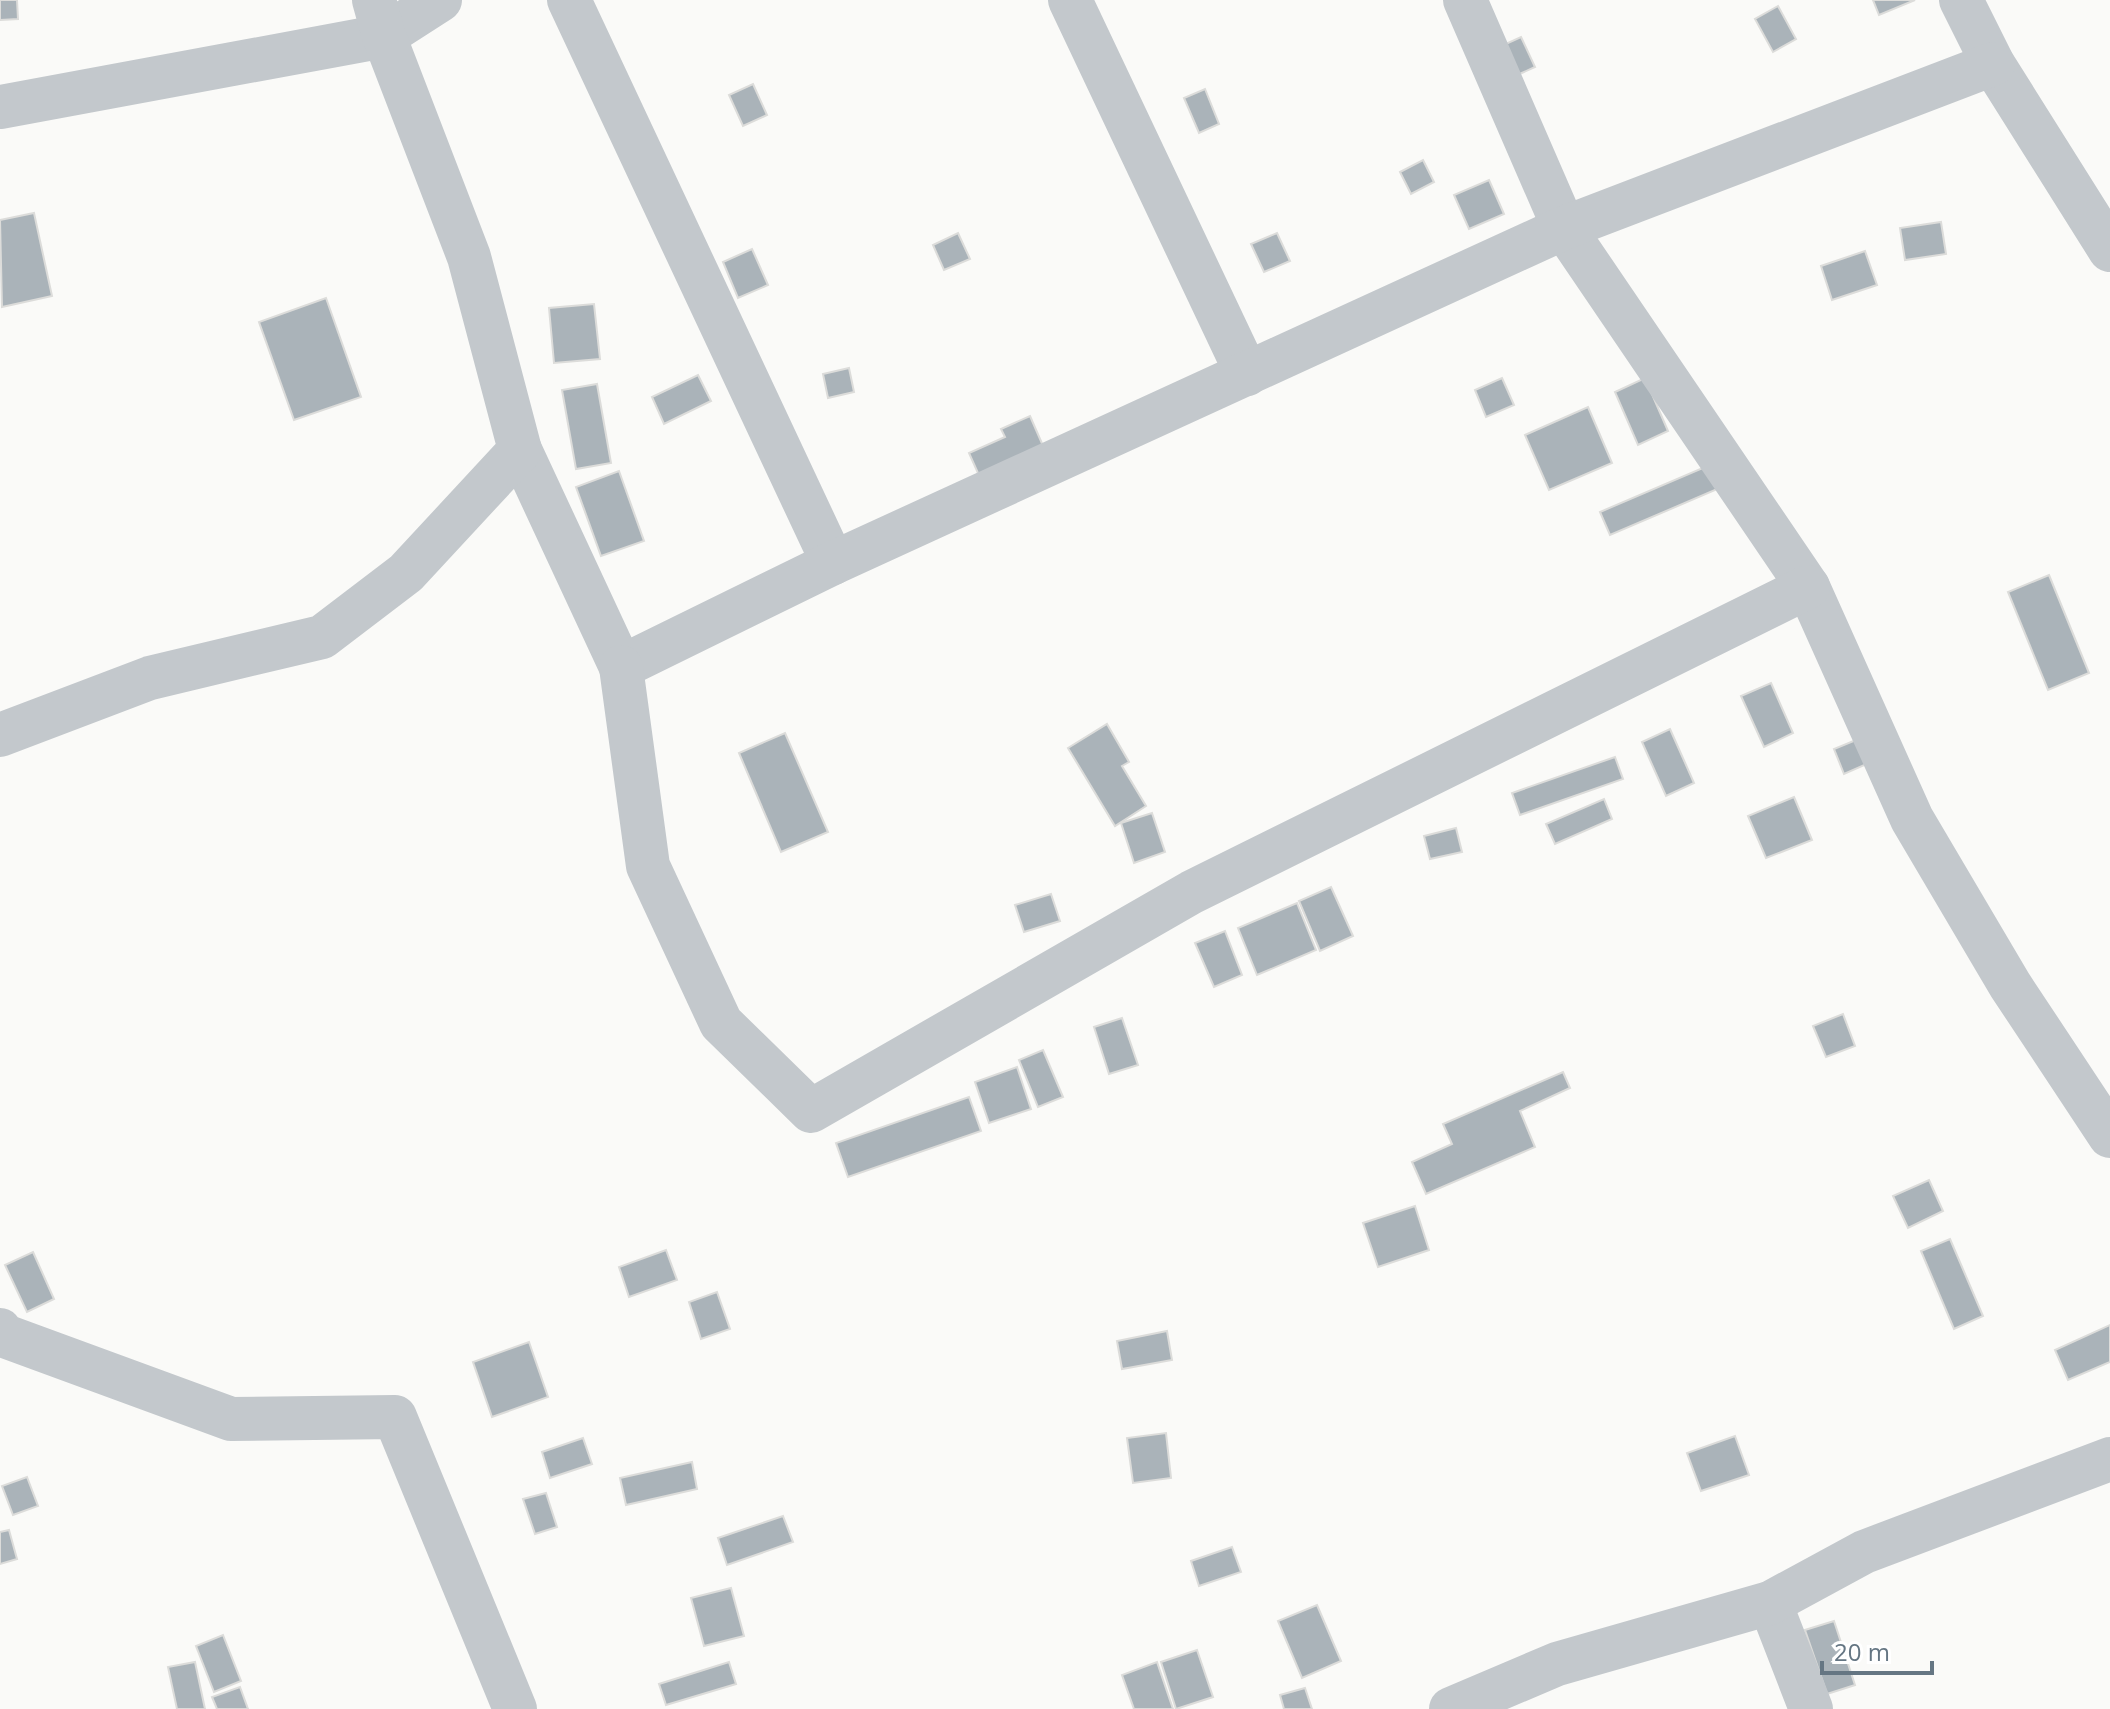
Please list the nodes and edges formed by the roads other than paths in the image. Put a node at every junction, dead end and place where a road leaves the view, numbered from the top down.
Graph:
1 (440, 0) edge
2 (569, 0) edge
3 (1070, 0) edge
4 (1465, 0) edge
5 (1961, 0) edge
6 (379, 18) edge
7 (1993, 64) junction
8 (0, 107) edge
9 (1564, 228) junction
10 (2110, 250) edge
11 (1247, 374) junction
12 (520, 450) junction
13 (833, 563) junction
14 (1808, 587) junction
15 (621, 667) junction
16 (0, 735) edge
17 (2110, 1136) edge
18 (0, 1330) edge
19 (2106, 1470) edge
20 (1770, 1603) junction
21 (515, 1709) edge
22 (1451, 1709) edge
23 (1811, 1709) edge

1 - 6 street
2 - 13 street
3 - 11 street
4 - 9 street
5 - 7 street
6 - 8 street
6 - 12 street
7 - 9 street
7 - 10 street
9 - 11 street
9 - 14 street
11 - 13 street
12 - 15 street
12 - 16 street
13 - 15 street
14 - 15 street
14 - 17 street
18 - 21 street
19 - 20 street
20 - 22 street
20 - 23 street

